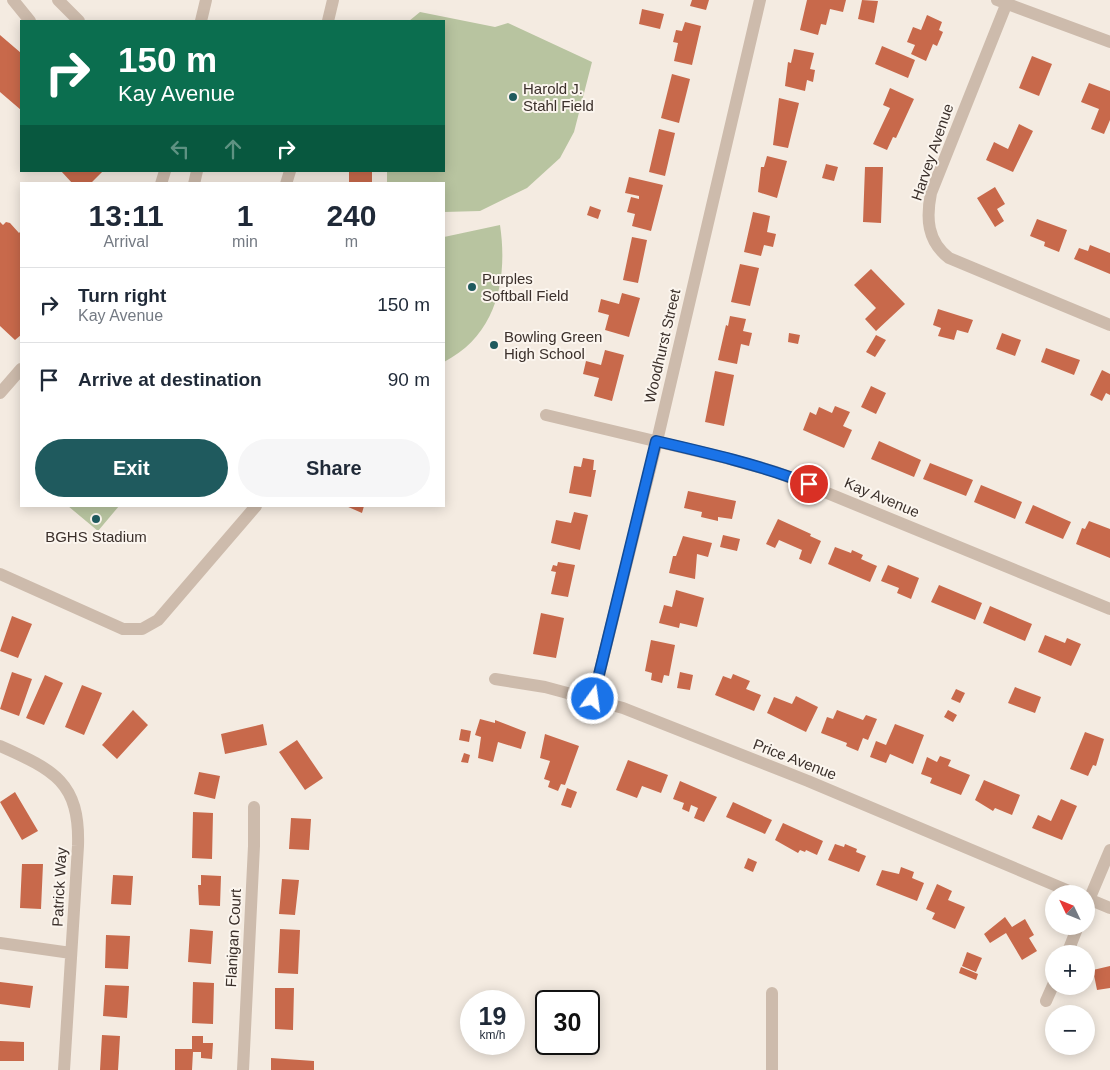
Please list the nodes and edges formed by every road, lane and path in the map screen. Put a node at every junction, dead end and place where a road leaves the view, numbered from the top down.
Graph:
1 (58, 0) edge
2 (206, 0) edge
3 (333, 0) edge
4 (760, 0) edge
5 (1004, 1) edge
6 (17, 2) edge
7 (29, 20) edge
8 (78, 20) edge
9 (203, 20) edge
10 (328, 20) edge
11 (1110, 42) edge
12 (1110, 325) edge
13 (20, 369) edge
14 (2, 388) edge
15 (546, 415) dead end
16 (656, 441) junction
17 (255, 507) edge
18 (0, 574) edge
19 (1110, 609) edge
20 (495, 679) dead end
21 (593, 699) junction
22 (0, 746) edge
23 (254, 807) dead end
24 (1110, 850) edge
25 (1055, 885) edge
26 (1094, 885) edge
27 (1095, 903) edge
28 (1110, 908) edge
29 (0, 943) edge
30 (72, 953) junction
31 (772, 993) dead end
32 (1049, 995) edge
33 (1046, 1001) dead end
34 (64, 1070) edge
35 (243, 1070) edge
36 (772, 1070) edge

1 - 8 street
2 - 9 street
3 - 10 street
4 - 16 street, Woodhurst Street
5 - 11 street
5 - 12 street, Harvey Avenue
6 - 7 street
13 - 14 street
15 - 16 street, Kay Avenue
16 - 19 street, Kay Avenue
16 - 21 street, Woodhurst Street
17 - 18 street
20 - 21 street, Price Avenue
21 - 25 street, Price Avenue
22 - 30 street, Patrick Way
23 - 35 street, Flanigan Court
24 - 26 street
27 - 28 street
29 - 30 street
30 - 34 street, Patrick Way
31 - 36 street
32 - 33 street

